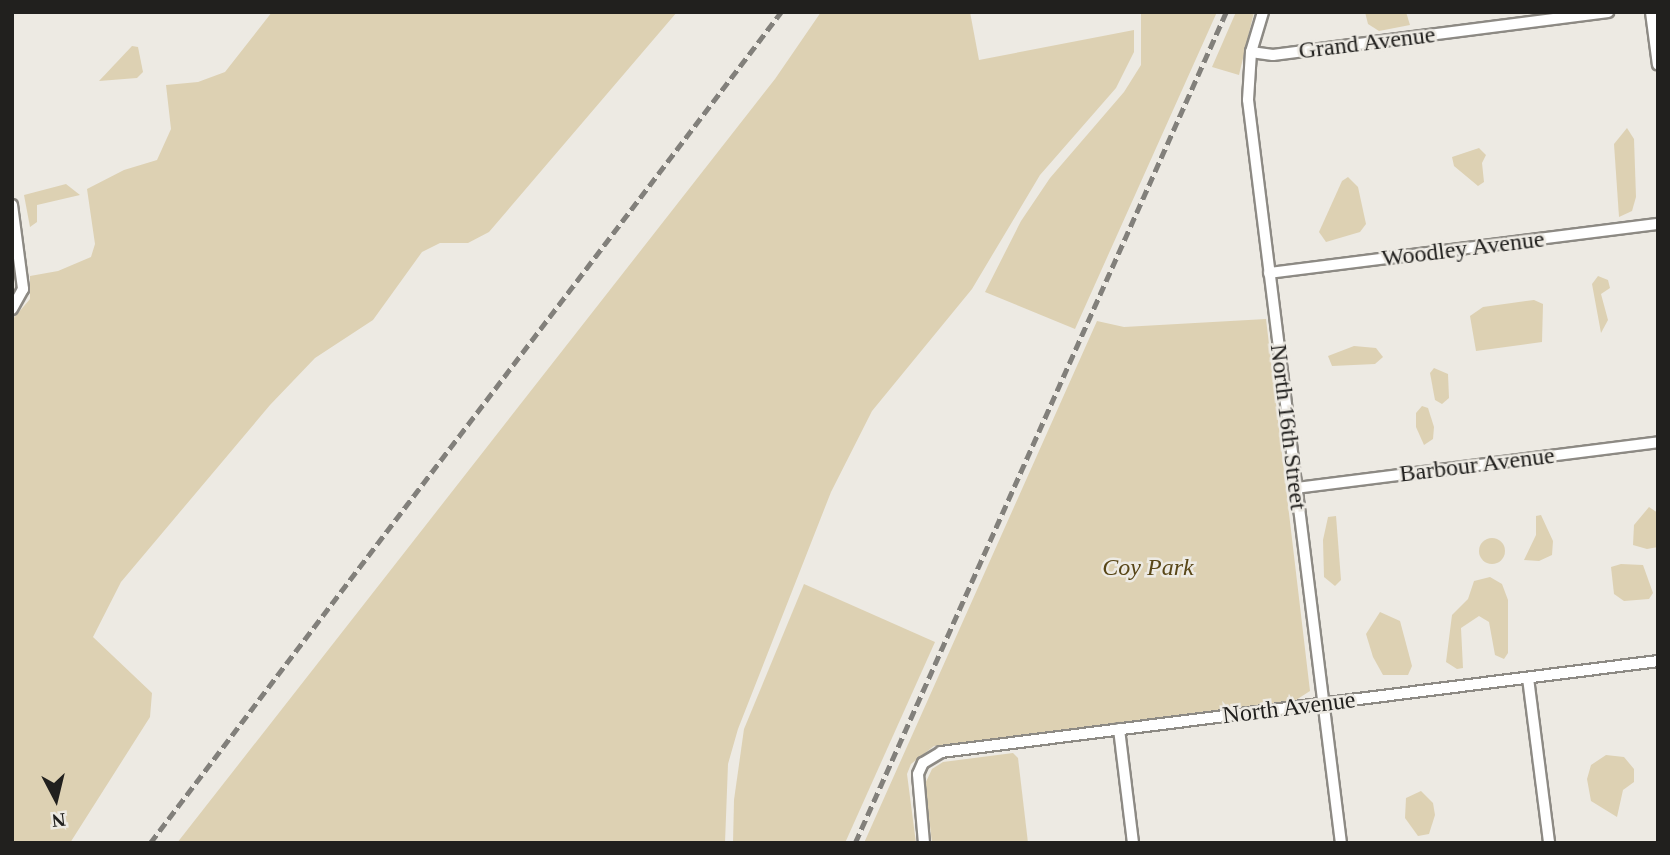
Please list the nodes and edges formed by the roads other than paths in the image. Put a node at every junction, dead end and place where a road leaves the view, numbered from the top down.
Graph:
1 (1263, 12) edge
2 (1608, 12) edge
3 (1651, 12) edge
4 (1251, 52) junction
5 (1658, 65) edge
6 (12, 205) edge
7 (1658, 224) edge
8 (1269, 274) junction
9 (16, 305) edge
10 (1658, 442) edge
11 (1296, 488) junction
12 (1658, 661) edge
13 (1528, 678) junction
14 (1323, 704) junction
15 (1118, 729) junction
16 (924, 843) edge
17 (1133, 843) edge
18 (1340, 843) edge
19 (1549, 843) edge

1 - 4 street, North 16th Street
2 - 4 street, Grand Avenue
3 - 5 street
4 - 8 street, North 16th Street
6 - 9 street
7 - 8 street, Woodley Avenue
8 - 11 street, North 16th Street
10 - 11 street, Barbour Avenue
11 - 14 street, North 16th Street
12 - 13 street, North Avenue
13 - 14 street, North Avenue
13 - 19 street
14 - 15 street, North Avenue
14 - 18 street, North 16th Street
15 - 16 street, North Avenue
15 - 17 street

